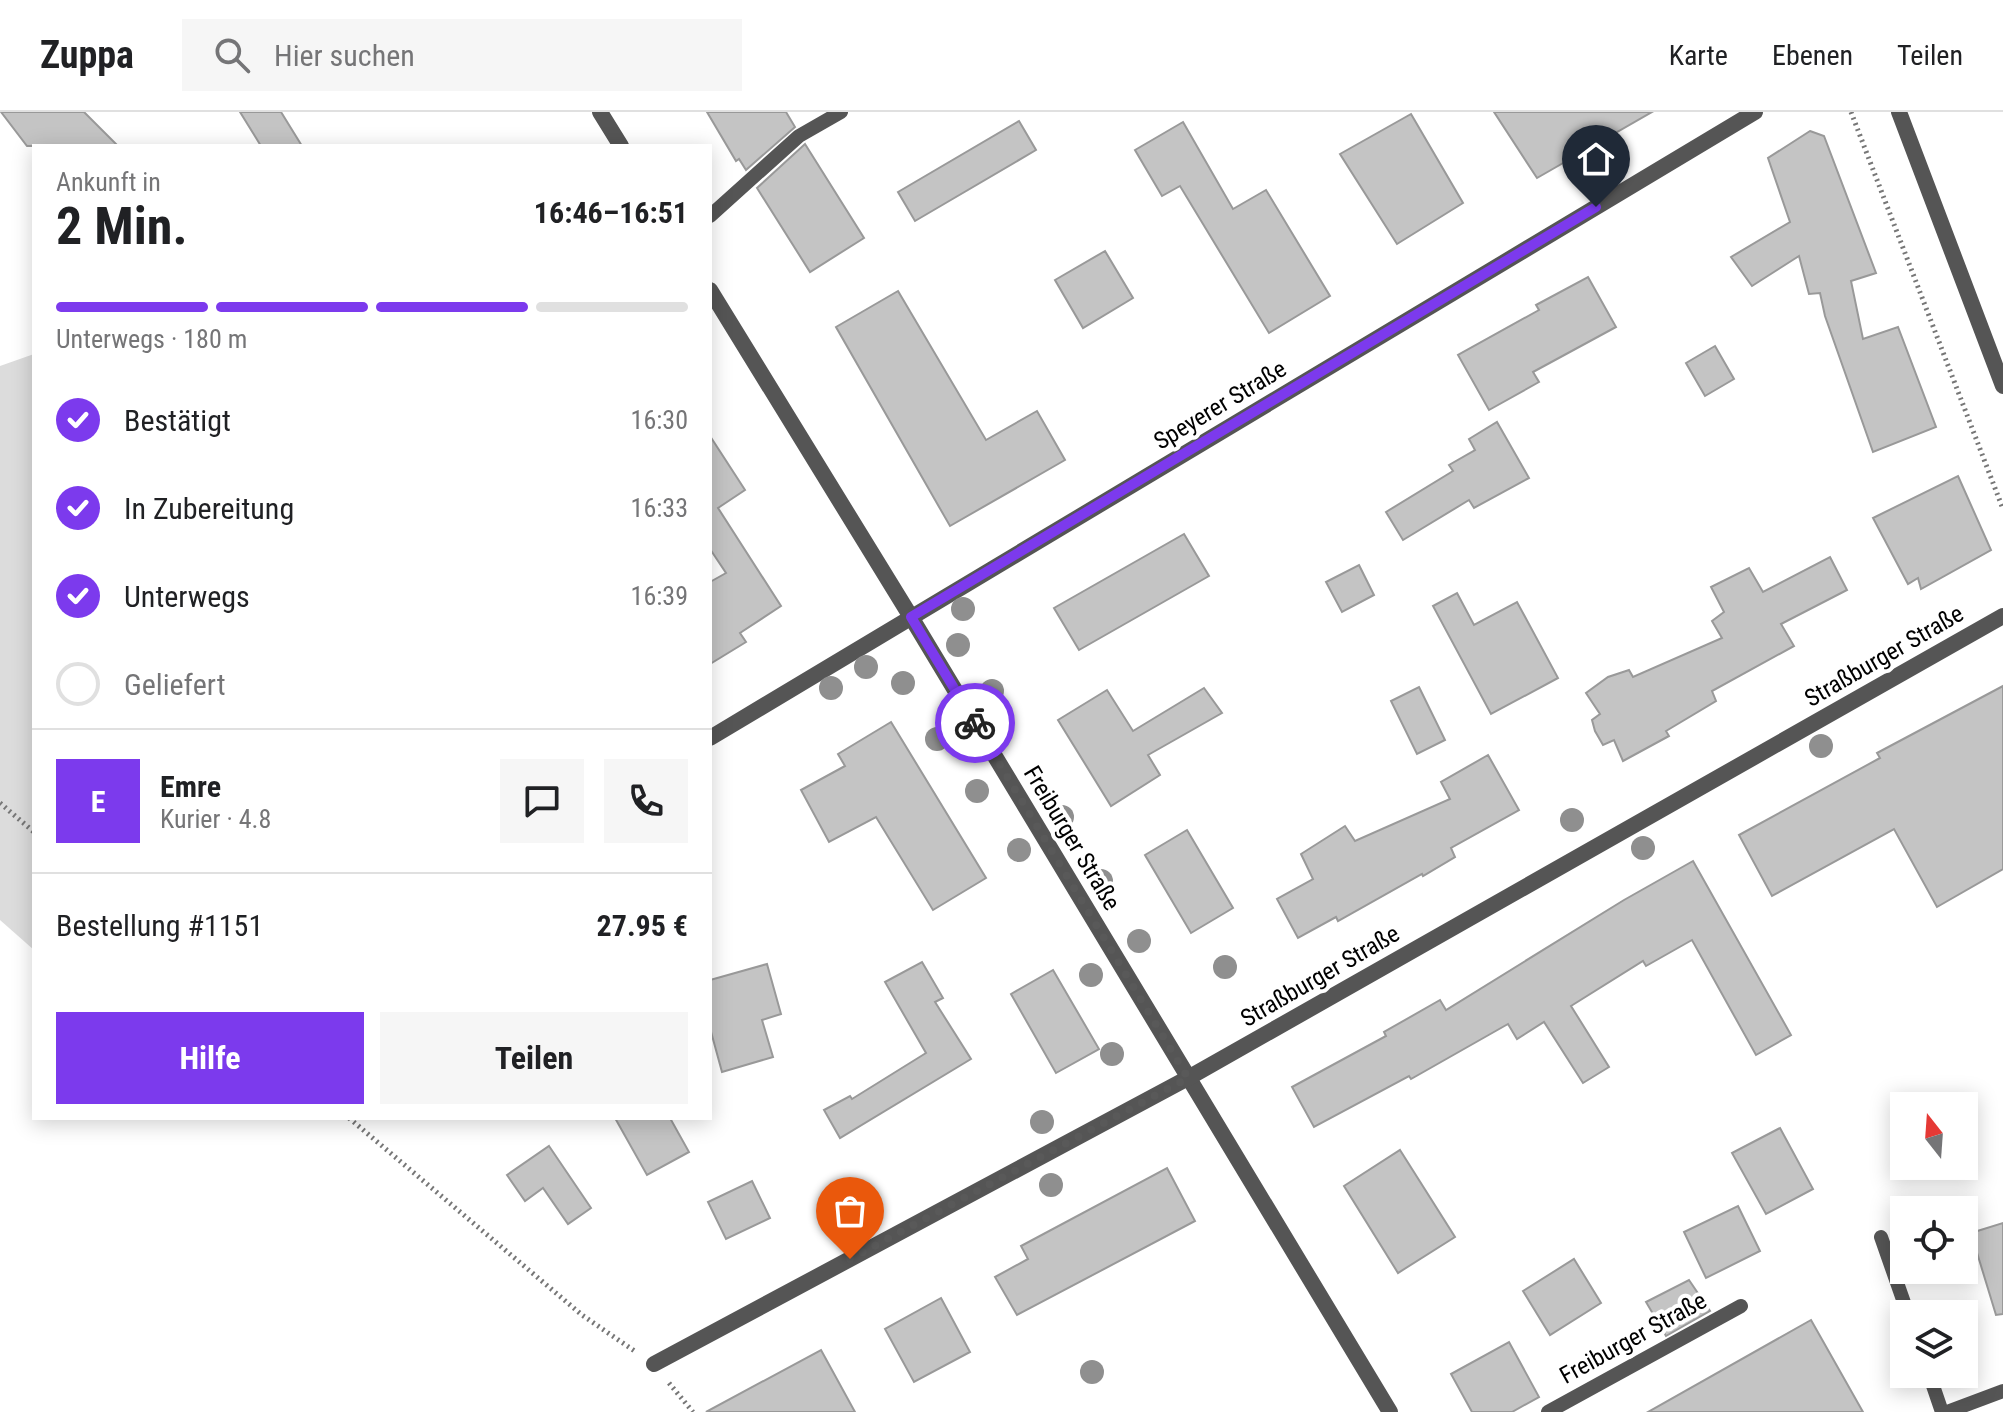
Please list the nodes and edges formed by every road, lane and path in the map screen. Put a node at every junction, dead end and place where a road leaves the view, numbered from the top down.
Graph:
1 (600, 112) edge
2 (841, 112) edge
3 (1755, 112) edge
4 (1851, 112) edge
5 (1899, 112) edge
6 (620, 144) edge
7 (712, 214) edge
8 (712, 293) edge
9 (2003, 386) edge
10 (2003, 509) edge
11 (2003, 616) edge
12 (911, 617) junction
13 (712, 737) edge
14 (0, 803) edge
15 (32, 830) edge
16 (1188, 1078) junction
17 (351, 1120) edge
18 (1881, 1237) dead end
19 (1903, 1300) edge
20 (1741, 1306) dead end
21 (654, 1364) junction
22 (1935, 1388) edge
23 (2003, 1391) edge
24 (693, 1412) edge
25 (1390, 1412) edge
26 (1548, 1412) edge
27 (1945, 1412) edge

1 - 6 street
2 - 7 lane
3 - 12 street, Speyerer Straße
4 - 10 path
5 - 9 street
8 - 12 street, Freiburger Straße
11 - 16 street, Straßburger Straße
12 - 13 street, Speyerer Straße
12 - 16 street, Freiburger Straße
14 - 15 path
16 - 21 street, Straßburger Straße
16 - 25 street, Freiburger Straße
17 - 21 path
18 - 19 lane
20 - 26 lane, Freiburger Straße
21 - 24 path
22 - 27 lane
23 - 27 lane

